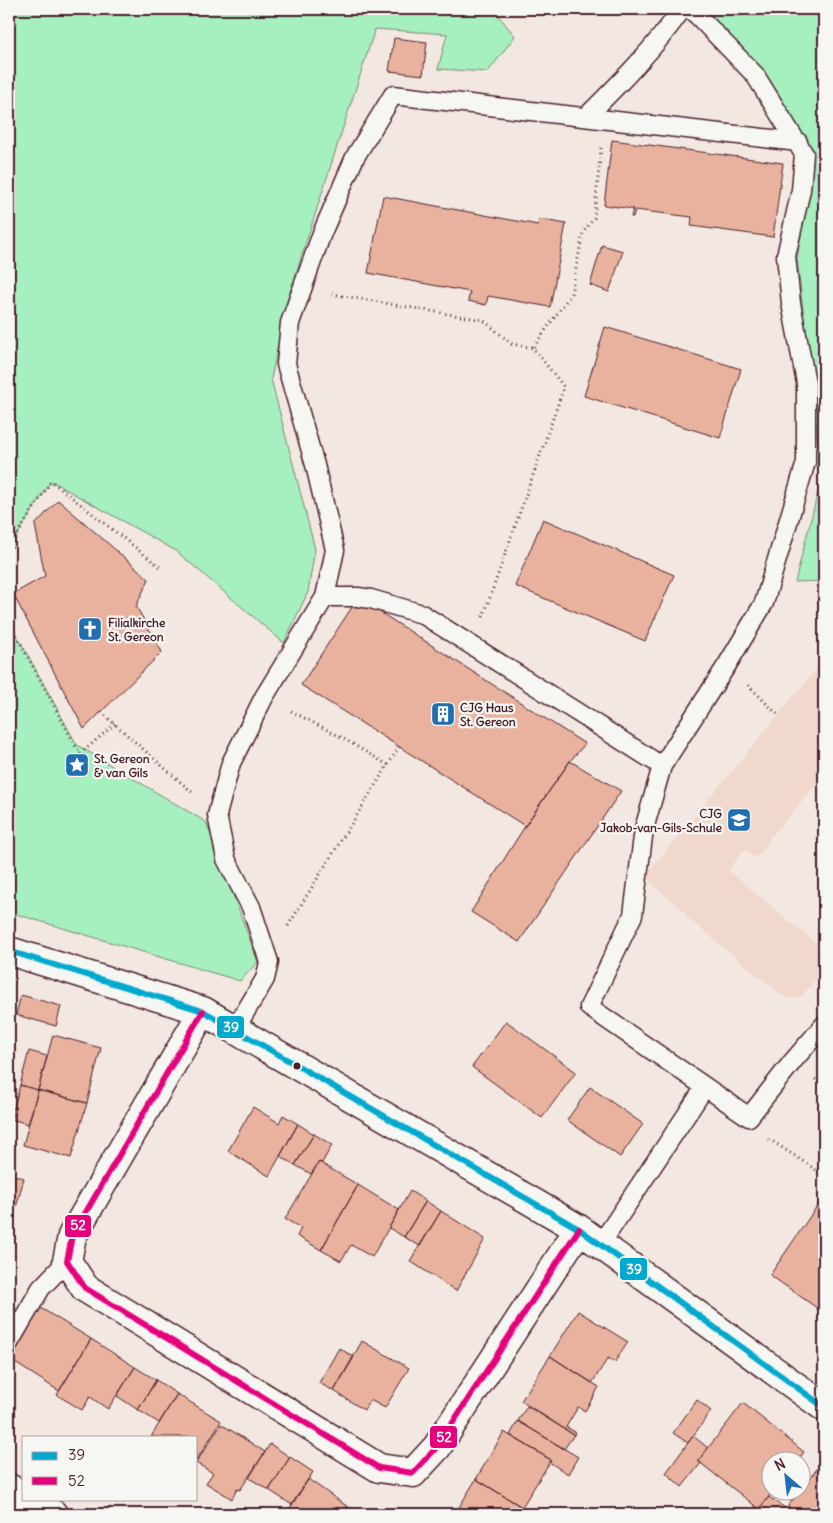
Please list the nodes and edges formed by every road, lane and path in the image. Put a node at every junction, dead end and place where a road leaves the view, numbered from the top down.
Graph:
1 (682, 9) edge
2 (690, 9) edge
3 (586, 117) junction
4 (604, 119) junction
5 (798, 142) junction
6 (302, 288) junction
7 (533, 348) junction
8 (9, 552) edge
9 (160, 567) dead end
10 (325, 597) junction
11 (9, 622) edge
12 (472, 646) junction
13 (728, 665) junction
14 (264, 697) junction
15 (101, 712) dead end
16 (778, 715) dead end
17 (115, 724) junction
18 (399, 747) dead end
19 (388, 765) junction
20 (662, 766) junction
21 (218, 815) junction
22 (9, 951) edge
23 (270, 962) junction
24 (203, 1010) junction
25 (824, 1025) edge
26 (234, 1029) junction
27 (705, 1087) junction
28 (749, 1117) junction
29 (824, 1175) edge
30 (590, 1237) junction
31 (67, 1261) junction
32 (9, 1343) edge
33 (824, 1407) edge
34 (9, 1488) edge
35 (22, 1496) edge
36 (30, 1500) edge
37 (53, 1514) edge

1 - 3 lane
2 - 5 lane
3 - 4 lane
3 - 6 lane
4 - 5 lane
4 - 7 path
5 - 13 lane
6 - 7 path
6 - 10 lane
7 - 12 path
8 - 9 path
10 - 12 lane
10 - 14 lane
11 - 17 path
12 - 20 lane
13 - 16 path
13 - 20 lane
14 - 19 path
14 - 21 lane
15 - 17 path
17 - 21 path
18 - 19 path
19 - 23 path
20 - 27 lane
21 - 23 lane
22 - 24 street
23 - 26 lane
24 - 26 street
24 - 31 street
25 - 28 lane
26 - 30 street
27 - 28 lane
27 - 30 lane
28 - 29 path
30 - 31 street
30 - 33 street
31 - 32 lane
34 - 35 street
36 - 37 street

